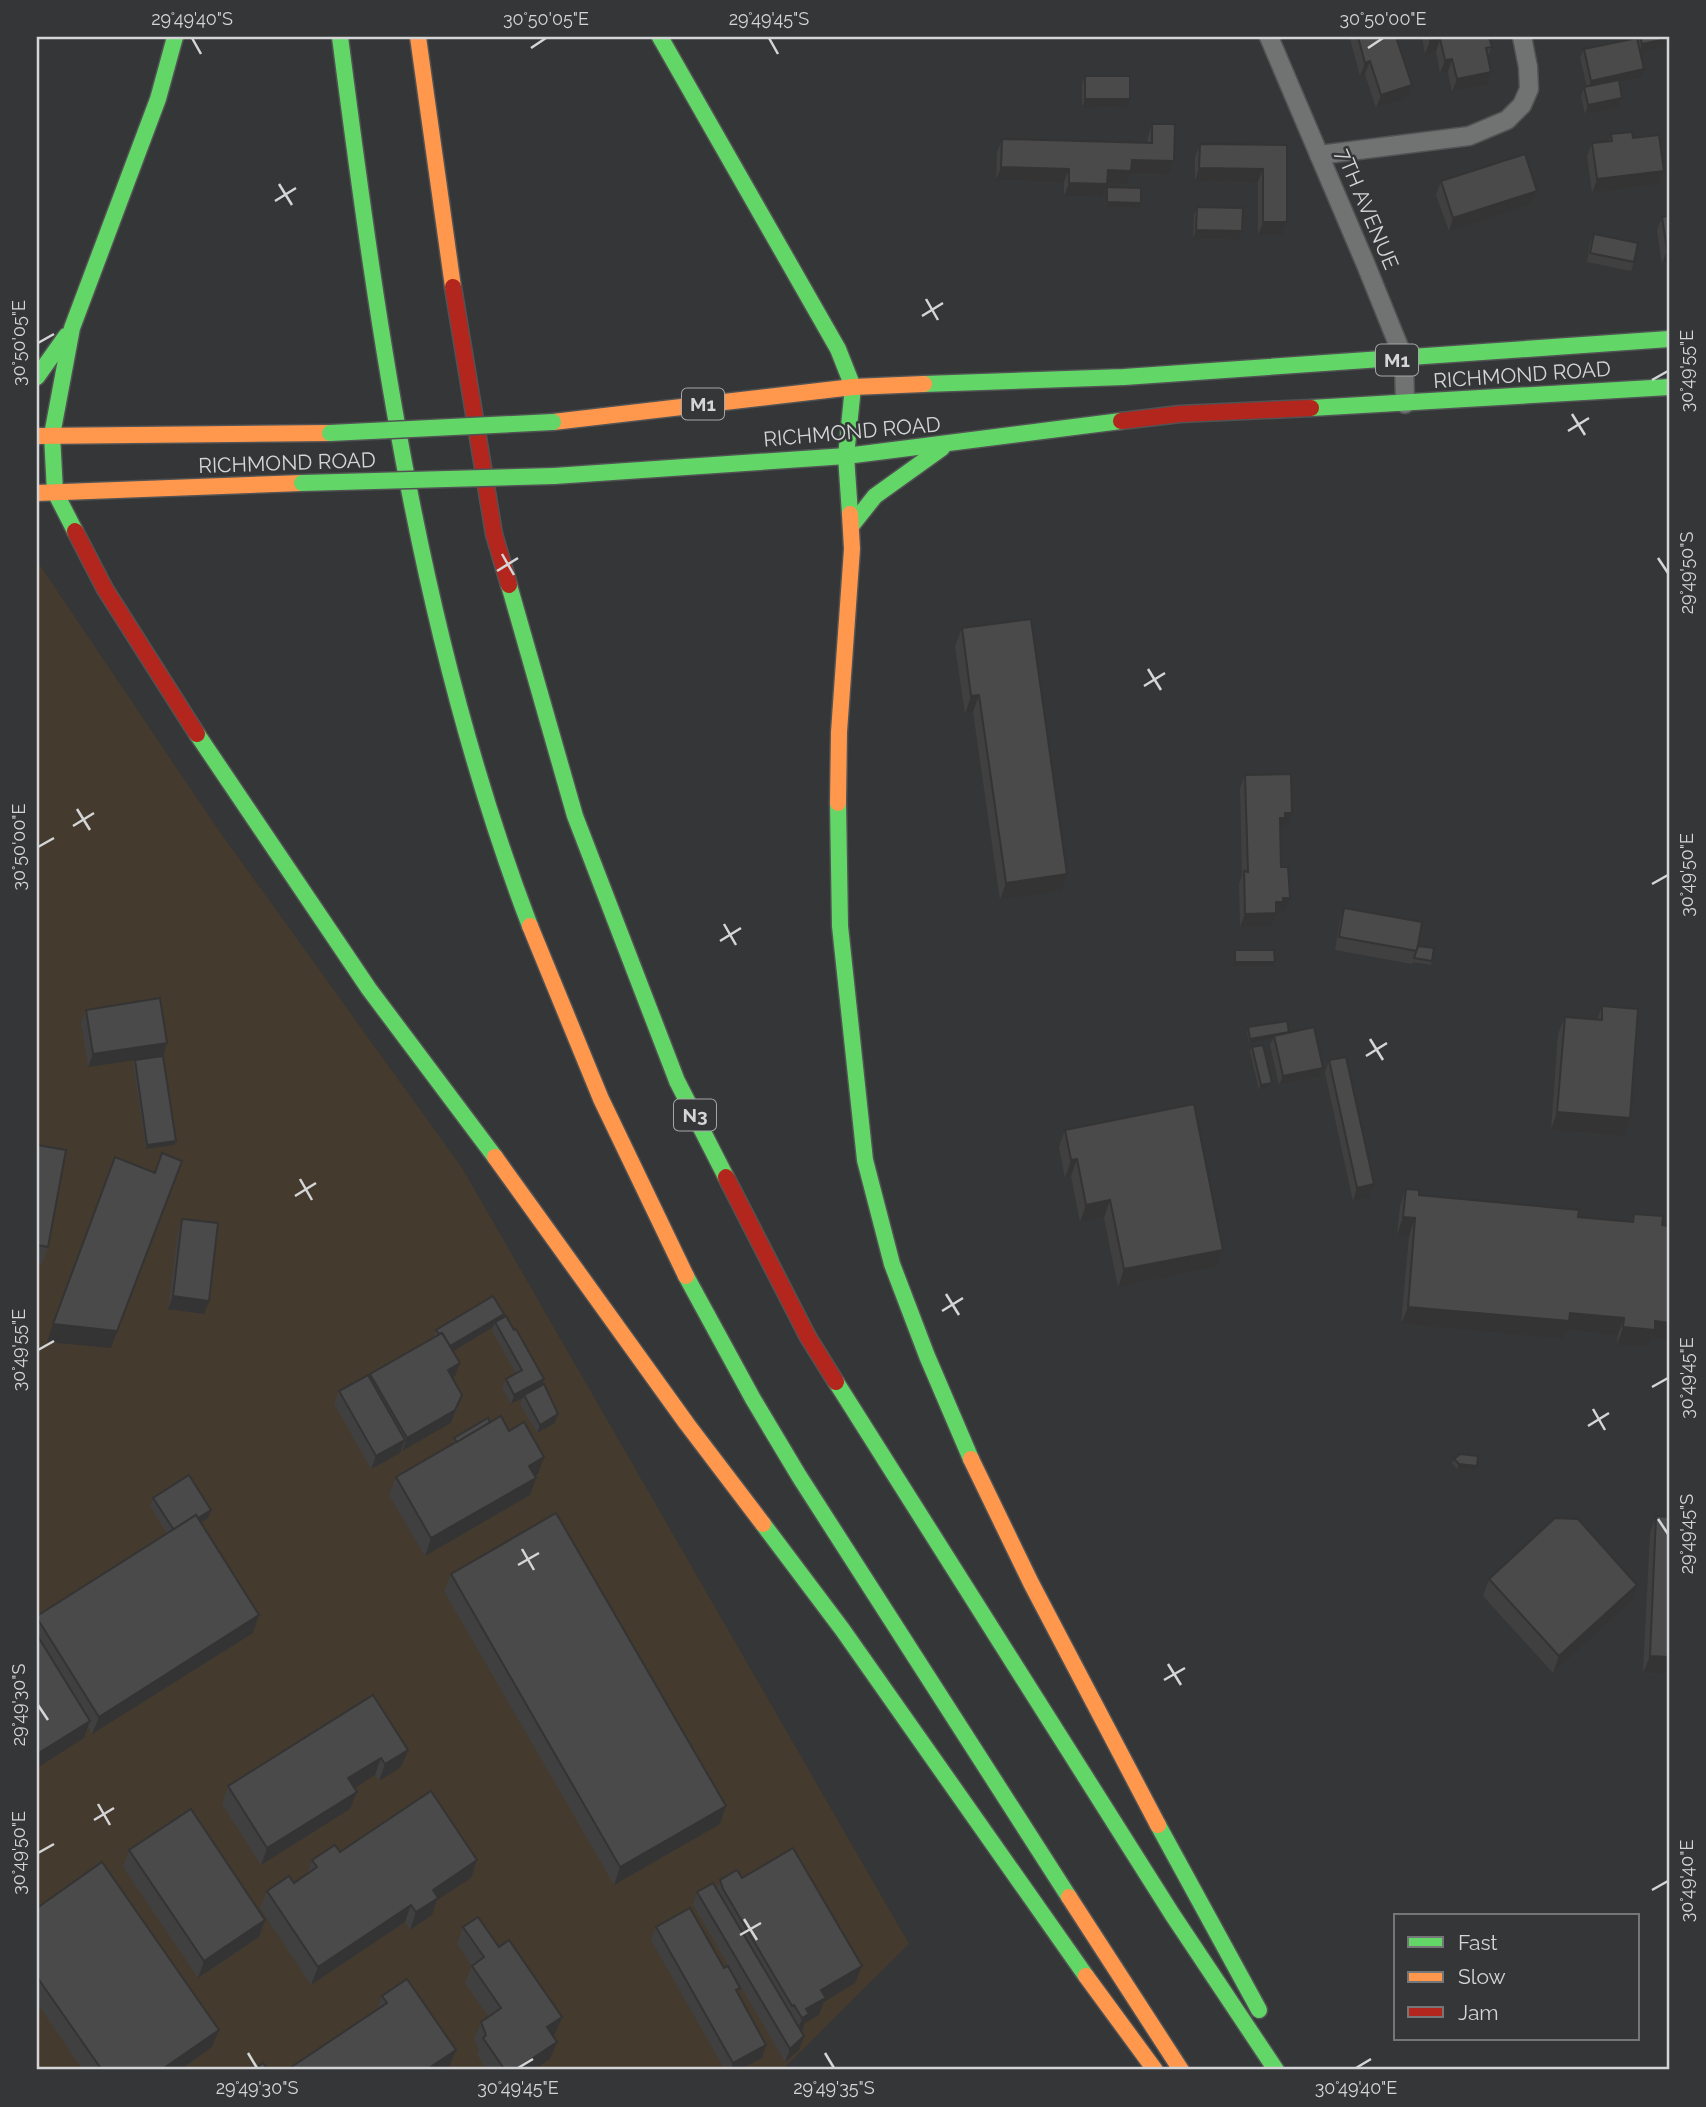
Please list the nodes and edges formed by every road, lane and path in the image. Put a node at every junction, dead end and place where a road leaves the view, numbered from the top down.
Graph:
1 (175, 37) edge
2 (340, 37) edge
3 (418, 37) edge
4 (660, 37) edge
5 (1269, 37) edge
6 (1522, 37) edge
7 (1319, 155) junction
8 (72, 328) junction
9 (1669, 339) edge
10 (1404, 359) junction
11 (37, 377) edge
12 (853, 387) junction
13 (1669, 387) edge
14 (1405, 404) junction
15 (44, 436) edge
16 (947, 445) junction
17 (846, 456) junction
18 (55, 492) junction
19 (37, 493) edge
20 (852, 526) junction
21 (1267, 2023) dead end
22 (1280, 2047) dead end
23 (1155, 2070) edge
24 (1181, 2070) edge
25 (1276, 2070) edge
26 (1293, 2070) edge

1 - 8 highway
2 - 24 highway
3 - 25 highway, N3
4 - 12 highway
5 - 7 street, 7TH AVENUE
6 - 7 street
7 - 10 street, 7TH AVENUE
8 - 11 highway
8 - 15 highway
9 - 10 highway, RICHMOND ROAD / M1
10 - 12 highway, RICHMOND ROAD / M1
10 - 14 street, 7TH AVENUE
12 - 15 highway, RICHMOND ROAD / M1, bridge
12 - 17 highway
13 - 14 highway, RICHMOND ROAD / M1
14 - 16 highway, RICHMOND ROAD / M1
15 - 18 highway
16 - 17 highway, RICHMOND ROAD / M1
16 - 20 highway
17 - 18 highway, RICHMOND ROAD / M1, bridge
17 - 20 highway
18 - 19 highway, RICHMOND ROAD / M1
18 - 23 highway
20 - 21 highway
22 - 26 highway

